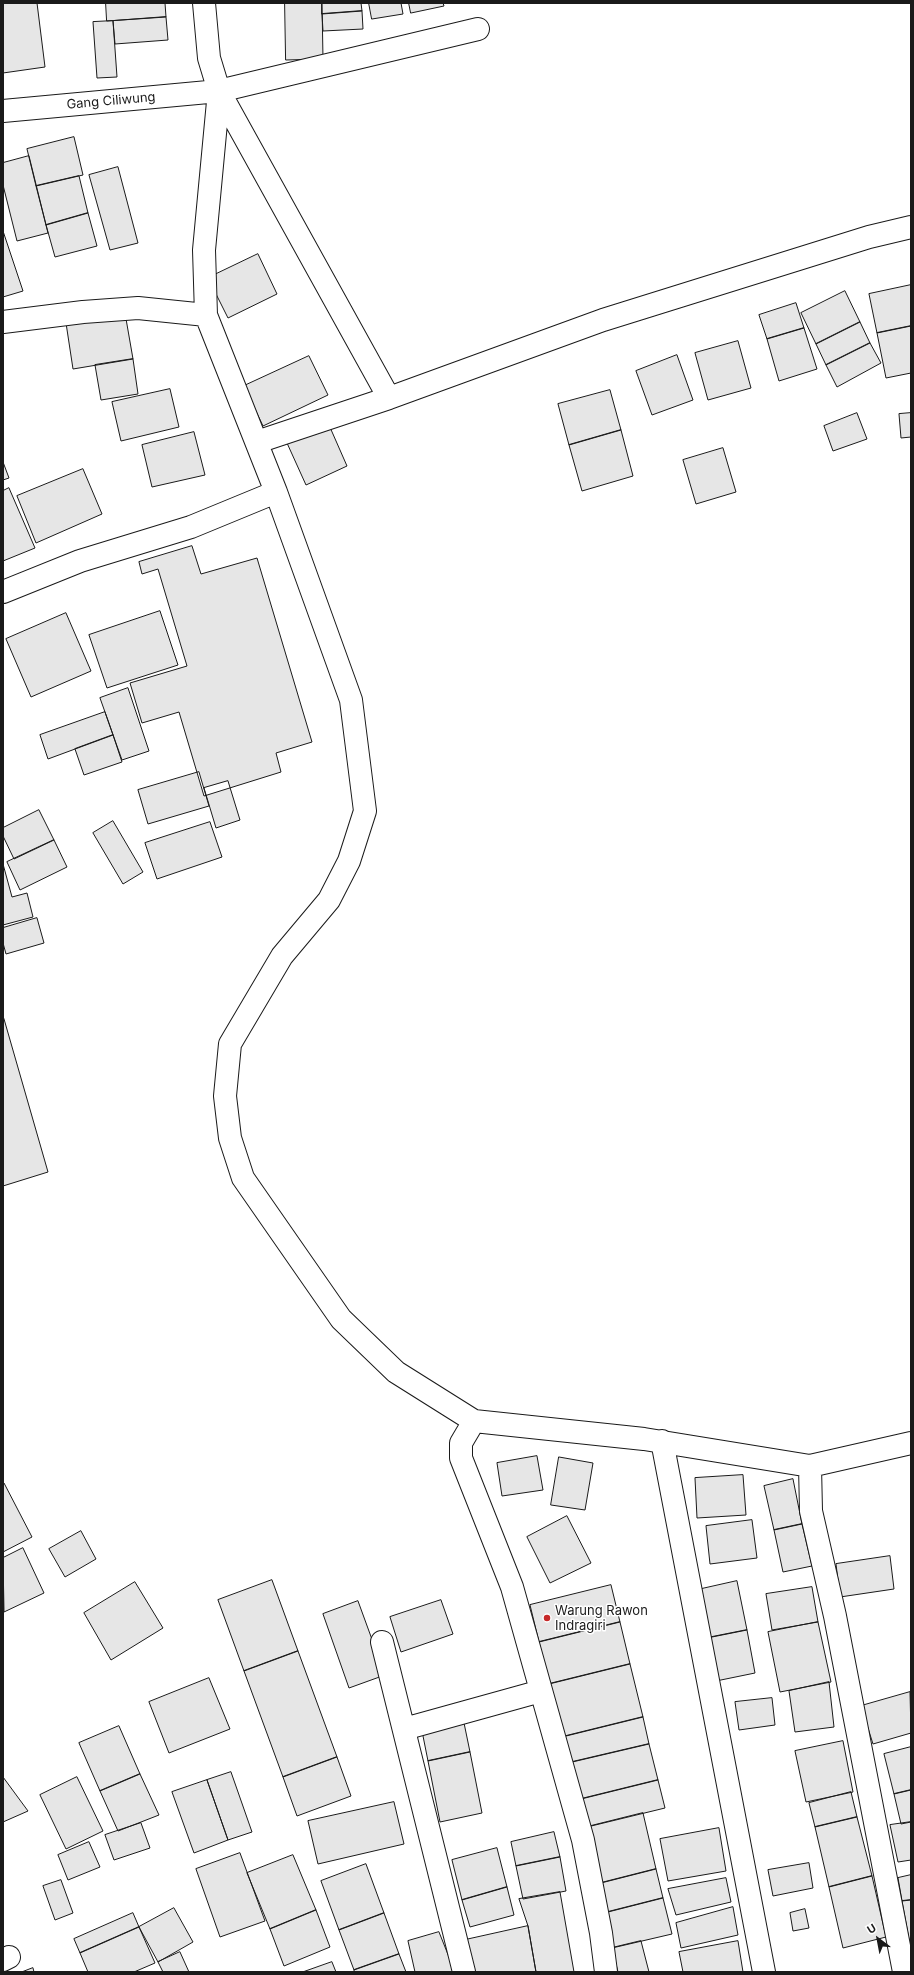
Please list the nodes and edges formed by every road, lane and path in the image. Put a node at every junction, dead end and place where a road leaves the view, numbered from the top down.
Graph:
1 (204, 3) edge
2 (478, 29) dead end
3 (219, 90) junction
4 (3, 111) edge
5 (911, 227) edge
6 (206, 315) junction
7 (3, 322) edge
8 (389, 398) junction
9 (257, 442) junction
10 (276, 492) junction
11 (3, 592) edge
12 (474, 1421) junction
13 (662, 1441) junction
14 (911, 1443) edge
15 (810, 1466) junction
16 (382, 1642) dead end
17 (541, 1691) junction
18 (404, 1729) junction
19 (464, 1972) edge
20 (606, 1972) edge
21 (764, 1972) edge
22 (904, 1972) edge

1 - 3 street
2 - 3 street, Gang Ciliwung
3 - 4 street, Gang Ciliwung
3 - 6 street
3 - 8 street
5 - 8 street
6 - 7 street
6 - 9 street
8 - 9 street
9 - 10 street
10 - 11 street
10 - 12 street
12 - 13 street
12 - 17 street
13 - 15 street
13 - 21 street
14 - 15 street
15 - 22 street
16 - 18 street
17 - 18 street
17 - 20 street
18 - 19 street

